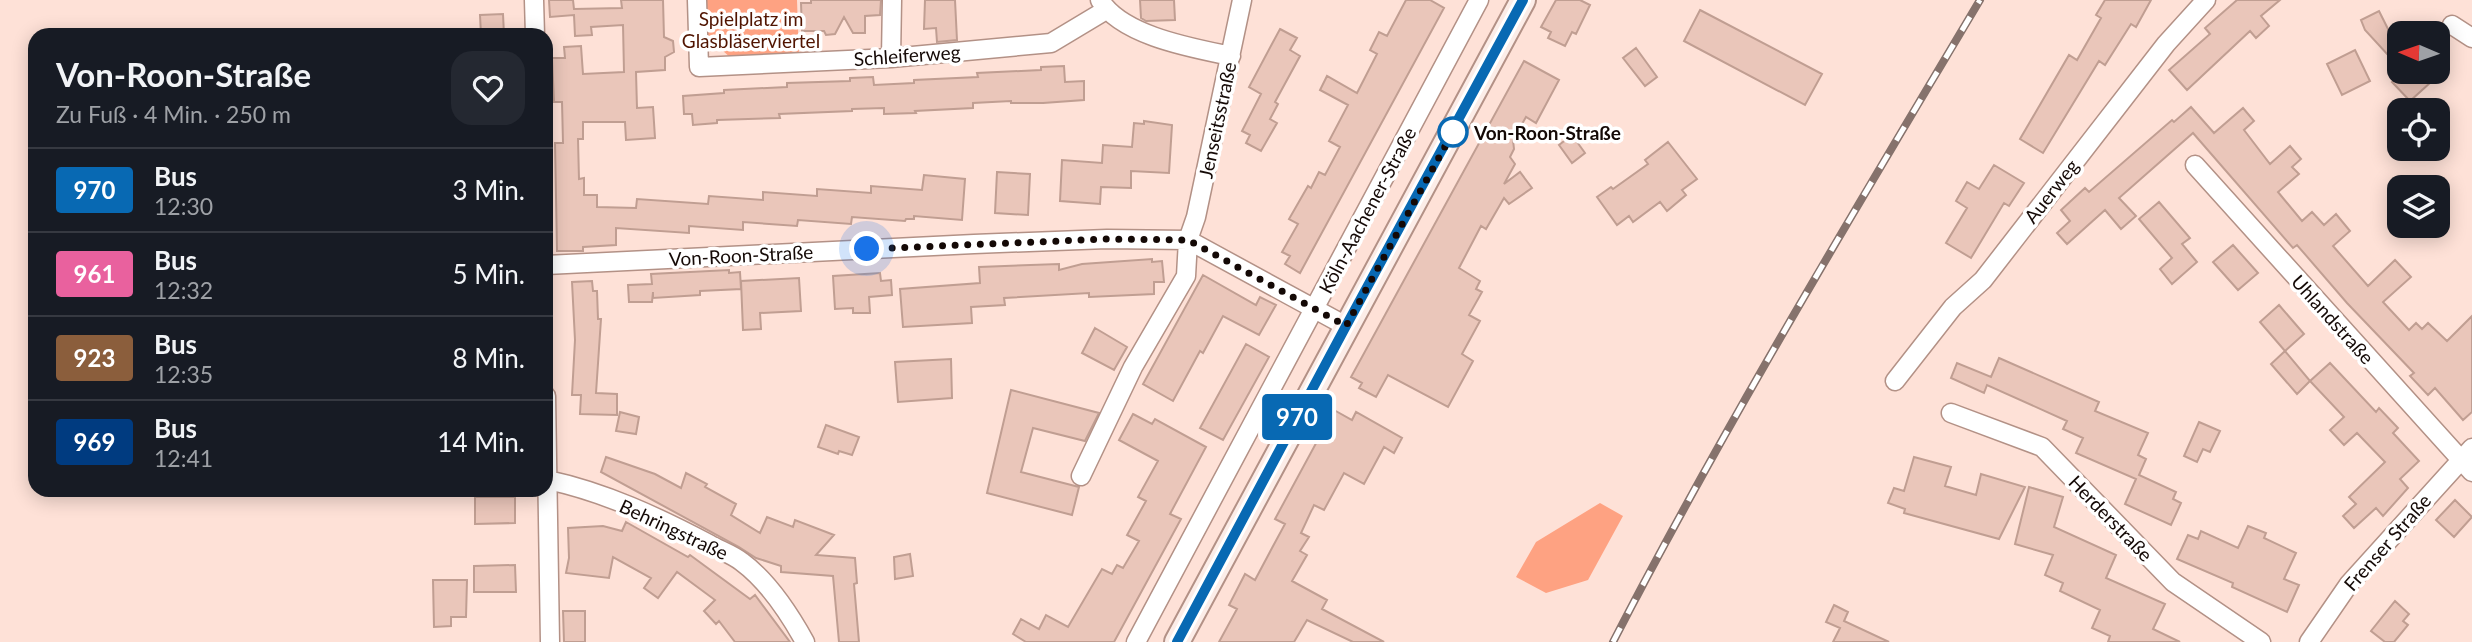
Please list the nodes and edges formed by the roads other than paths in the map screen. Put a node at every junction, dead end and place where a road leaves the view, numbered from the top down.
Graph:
1 (534, 0) edge
2 (697, 0) edge
3 (892, 0) edge
4 (1242, 0) edge
5 (1479, 0) edge
6 (1523, 0) edge
7 (2206, 0) edge
8 (1103, 5) edge
9 (2452, 25) dead end
10 (535, 28) edge
11 (2472, 37) edge
12 (1231, 57) junction
13 (891, 58) junction
14 (2194, 165) dead end
15 (1188, 240) junction
16 (553, 265) edge
17 (1313, 309) junction
18 (1346, 326) junction
19 (1895, 381) dead end
20 (1951, 413) dead end
21 (2468, 460) edge
22 (1081, 476) dead end
23 (553, 481) edge
24 (548, 497) edge
25 (550, 642) edge
26 (805, 642) edge
27 (1136, 642) edge
28 (1177, 642) edge
29 (2261, 642) edge
30 (2309, 642) edge

1 - 10 street
2 - 13 street, Schleiferweg
3 - 13 street
4 - 12 street, Jenseitsstraße
5 - 17 street, Köln-Aachener-Straße
6 - 18 main road, Köln-Aachener-Straße
7 - 19 street, Auerweg
8 - 12 street
8 - 13 street, Schleiferweg
9 - 11 street
12 - 15 street, Jenseitsstraße
14 - 21 street, Uhlandstraße
15 - 16 street, Von-Roon-Straße
15 - 17 street, Von-Roon-Straße
15 - 22 street
17 - 18 street, Von-Roon-Straße
17 - 27 street, Köln-Aachener-Straße
18 - 28 main road, Köln-Aachener-Straße
20 - 29 street, Herderstraße
21 - 30 street, Frenser Straße
23 - 26 street, Behringstraße
24 - 25 street

